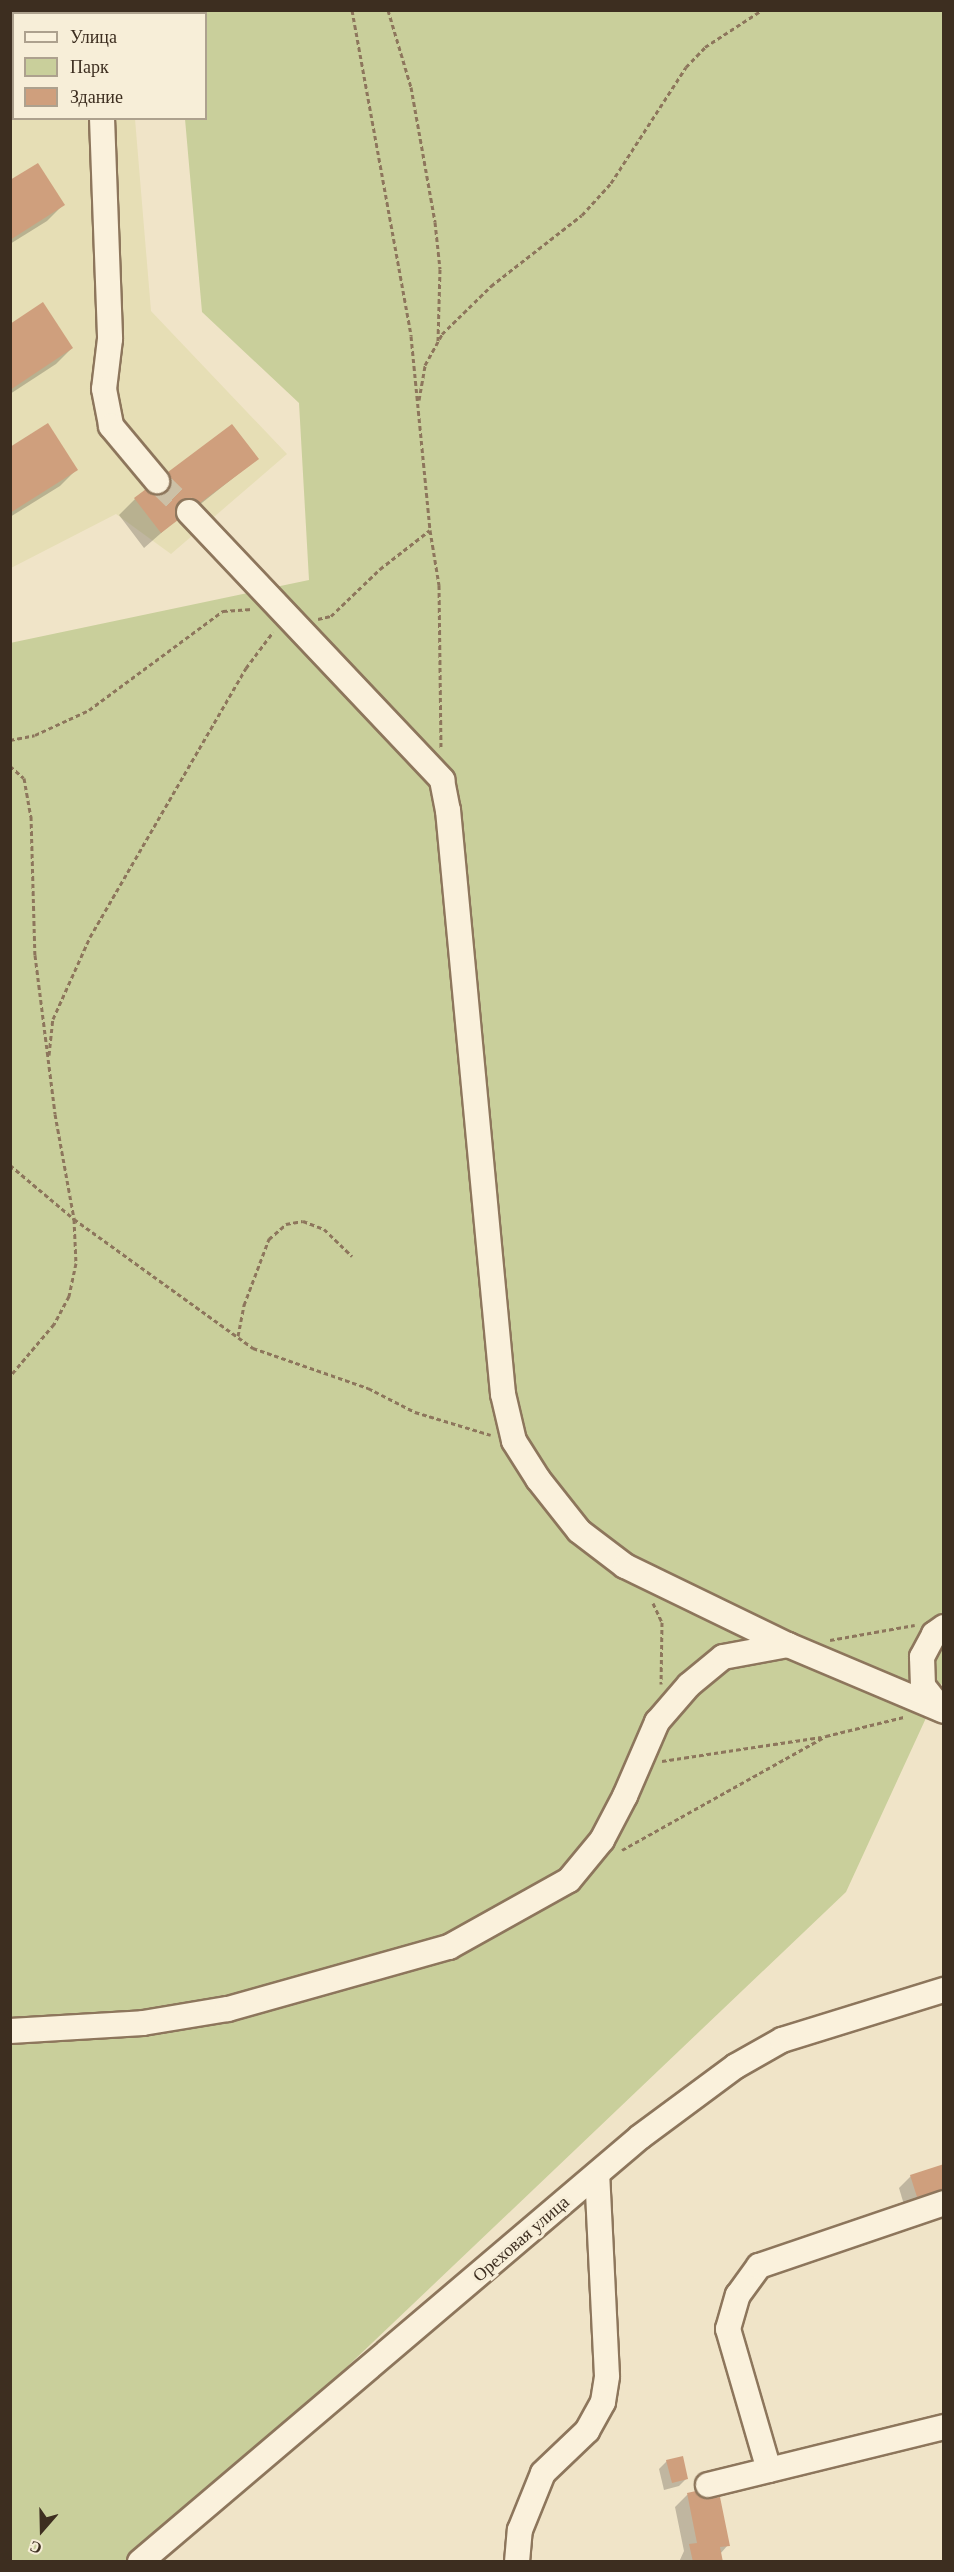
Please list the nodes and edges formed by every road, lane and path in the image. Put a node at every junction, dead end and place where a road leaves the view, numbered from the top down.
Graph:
1 (352, 10) edge
2 (388, 10) edge
3 (762, 10) edge
4 (102, 120) edge
5 (438, 342) junction
6 (419, 405) junction
7 (157, 481) tunnel mouth
8 (189, 512) tunnel mouth
9 (430, 530) junction
10 (286, 615) junction
11 (10, 740) edge
12 (10, 766) edge
13 (442, 780) junction
14 (48, 1060) junction
15 (10, 1165) edge
16 (74, 1219) junction
17 (352, 1256) dead end
18 (238, 1336) junction
19 (10, 1376) edge
20 (514, 1441) junction
21 (650, 1598) dead end
22 (932, 1625) edge
23 (822, 1641) dead end
24 (788, 1645) junction
25 (942, 1710) edge
26 (909, 1716) dead end
27 (657, 1722) junction
28 (826, 1736) junction
29 (638, 1764) junction
30 (619, 1852) dead end
31 (944, 1990) edge
32 (10, 2031) edge
33 (597, 2174) junction
34 (944, 2203) edge
35 (944, 2427) edge
36 (769, 2470) junction
37 (708, 2485) dead end
38 (141, 2562) edge
39 (517, 2562) edge

1 - 6 path
2 - 5 path
3 - 5 path
4 - 7 street
5 - 6 path
6 - 9 path
8 - 10 street
9 - 10 path
9 - 13 path
10 - 11 path
10 - 13 street
10 - 14 path
12 - 14 path
13 - 20 street
14 - 16 path
15 - 16 path
16 - 18 path
16 - 19 path
17 - 18 path
18 - 20 path
20 - 24 street
21 - 27 path
22 - 23 path
22 - 25 street
24 - 25 street
24 - 27 street
26 - 28 path
27 - 29 street
28 - 29 path
28 - 30 path
29 - 32 street
31 - 33 street, Ореховая улица
33 - 38 street, Ореховая улица
33 - 39 street
34 - 36 street
35 - 36 street
36 - 37 street

